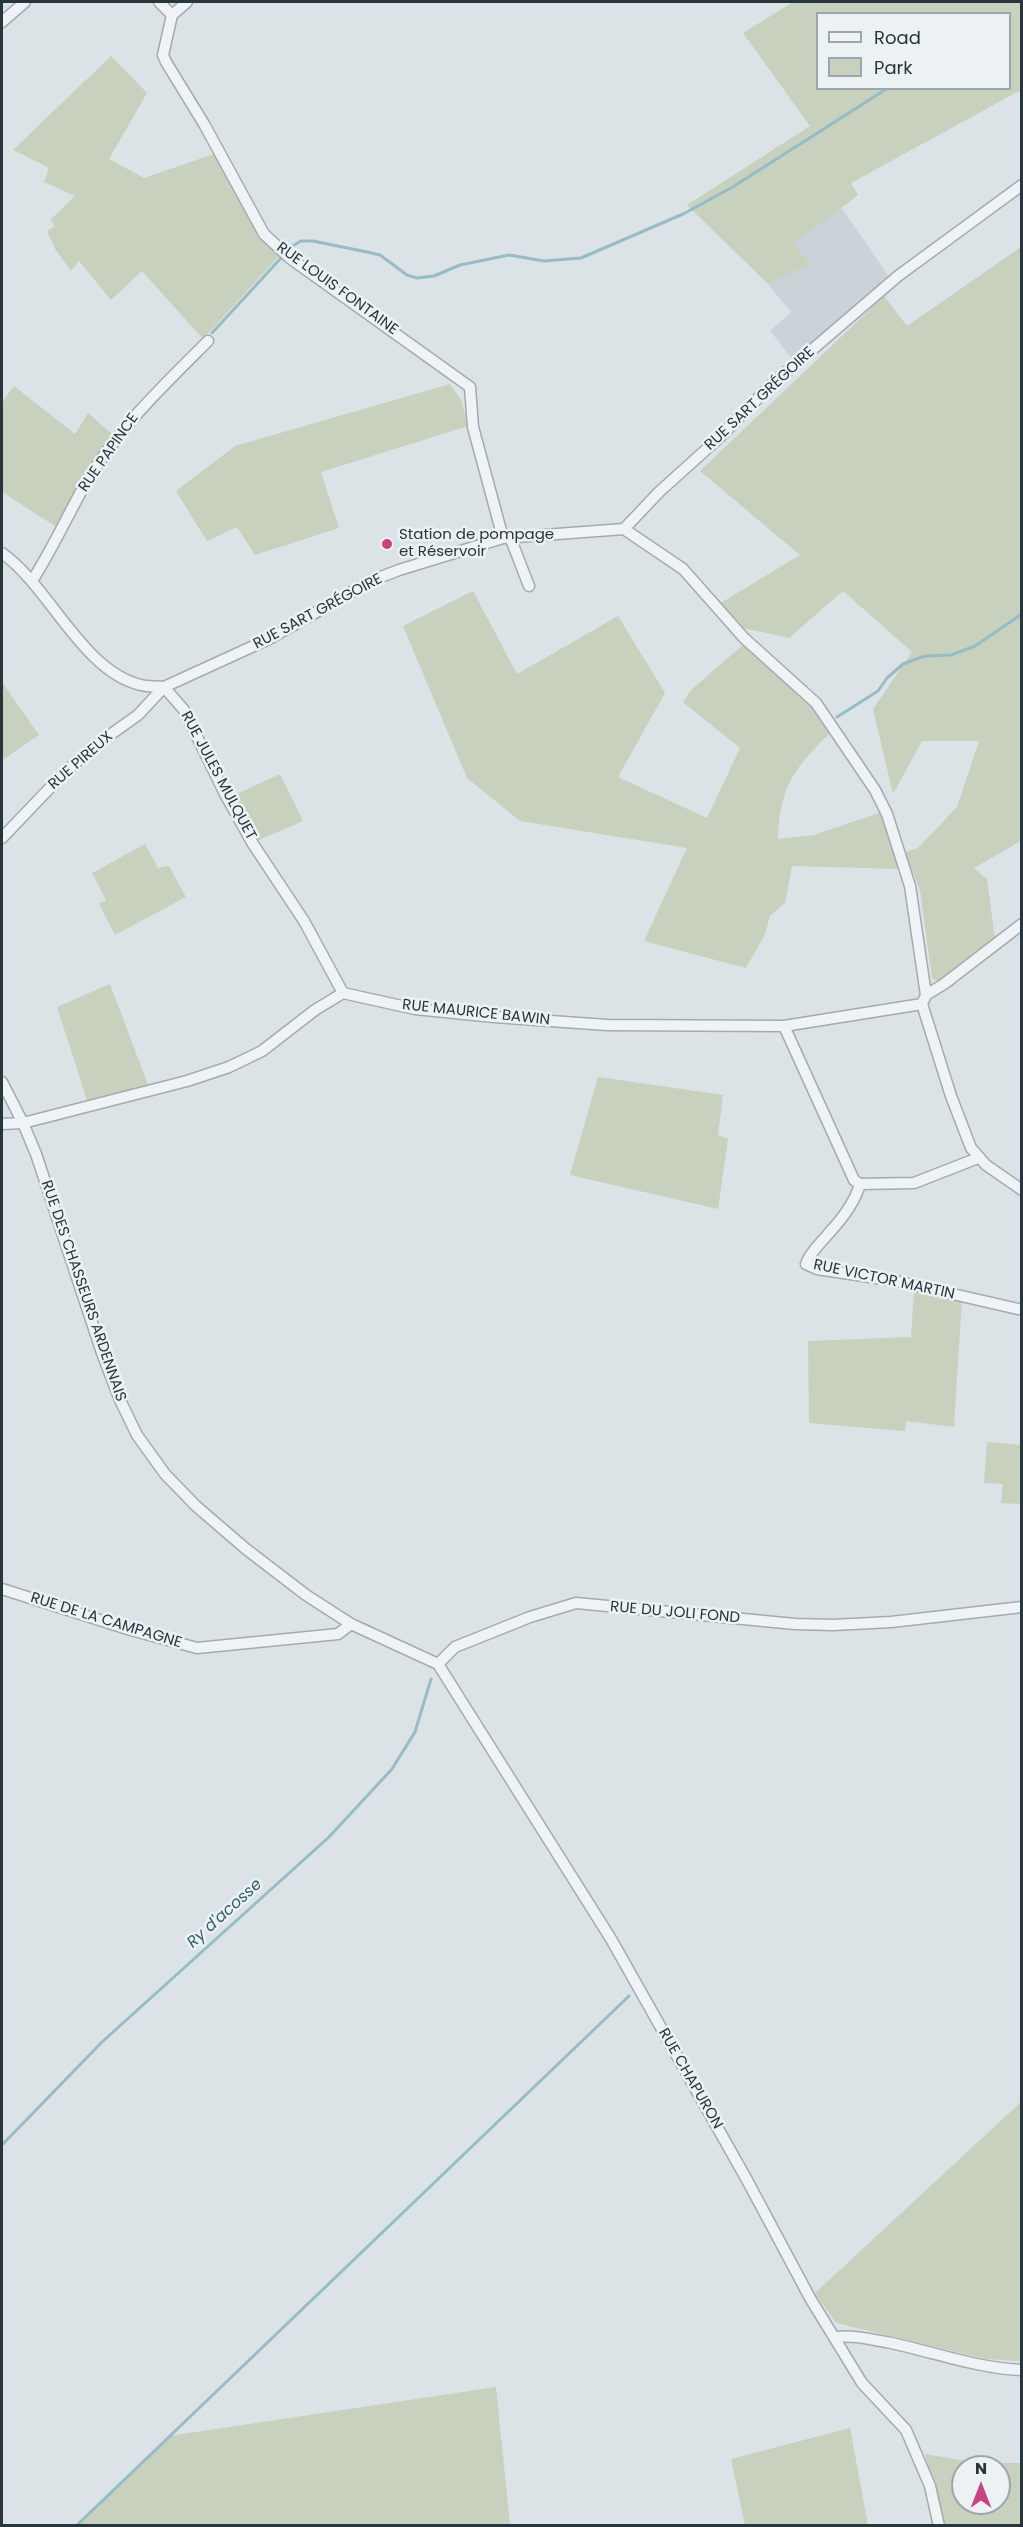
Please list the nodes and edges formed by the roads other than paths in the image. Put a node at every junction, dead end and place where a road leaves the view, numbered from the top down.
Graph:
1 (25, 2) edge
2 (159, 2) edge
3 (187, 2) edge
4 (172, 15) junction
5 (2, 22) edge
6 (1022, 185) edge
7 (208, 341) dead end
8 (624, 529) junction
9 (506, 538) junction
10 (2, 553) edge
11 (32, 581) junction
12 (529, 586) dead end
13 (164, 687) junction
14 (2, 838) edge
15 (1022, 924) edge
16 (343, 993) junction
17 (924, 999) junction
18 (784, 1026) junction
19 (2, 1082) edge
20 (23, 1123) junction
21 (2, 1125) edge
22 (978, 1158) junction
23 (860, 1184) junction
24 (1022, 1190) edge
25 (1022, 1310) edge
26 (2, 1589) edge
27 (1022, 1607) edge
28 (351, 1624) junction
29 (438, 1664) junction
30 (836, 2337) junction
31 (1022, 2370) edge
32 (939, 2526) edge

1 - 5 street
2 - 4 street
3 - 4 street
4 - 9 street, RUE LOUIS FONTAINE
6 - 8 street, RUE SART GRÉGOIRE
7 - 11 street, RUE PAPINCE
8 - 9 street, RUE SART GRÉGOIRE
8 - 17 street
9 - 12 street
9 - 13 street, RUE SART GRÉGOIRE
10 - 11 street
11 - 13 street
13 - 14 street, RUE PIREUX
13 - 16 street, RUE JULES MULQUET
15 - 17 street
16 - 18 street, RUE MAURICE BAWIN
16 - 20 street
17 - 18 street, RUE MAURICE BAWIN
17 - 22 street
18 - 23 street
19 - 20 street, RUE DES CHASSEURS ARDENNAIS
20 - 21 street
20 - 28 street, RUE DES CHASSEURS ARDENNAIS
22 - 23 street
22 - 24 street
23 - 25 street, RUE VICTOR MARTIN
26 - 28 street, RUE DE LA CAMPAGNE
27 - 29 street, RUE DU JOLI FOND
28 - 29 street
29 - 30 street, RUE CHAPURON
30 - 31 street
30 - 32 street, RUE CHAPURON

